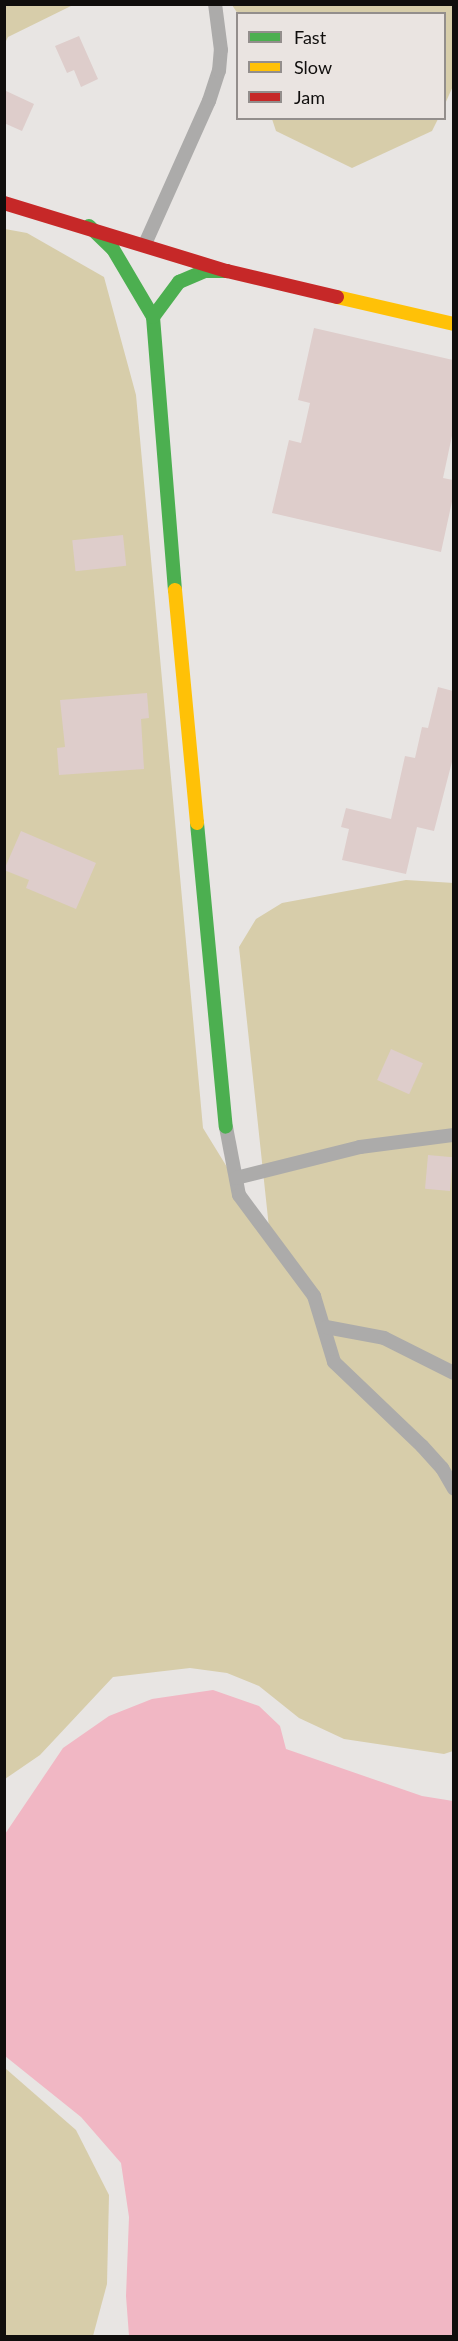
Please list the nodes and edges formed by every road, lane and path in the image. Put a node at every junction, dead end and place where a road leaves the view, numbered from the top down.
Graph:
1 (215, 4) edge
2 (4, 203) edge
3 (89, 226) junction
4 (145, 244) junction
5 (226, 270) junction
6 (153, 317) junction
7 (453, 324) edge
8 (226, 1127) joint
9 (453, 1135) edge
10 (236, 1178) junction
11 (326, 1327) junction
12 (453, 1373) edge
13 (453, 1489) edge

1 - 4 lane
2 - 3 street
3 - 4 street
3 - 6 street
4 - 5 street
5 - 6 street
5 - 7 street
6 - 8 street
8 - 10 lane
9 - 10 lane
10 - 11 lane
11 - 12 lane
11 - 13 lane

